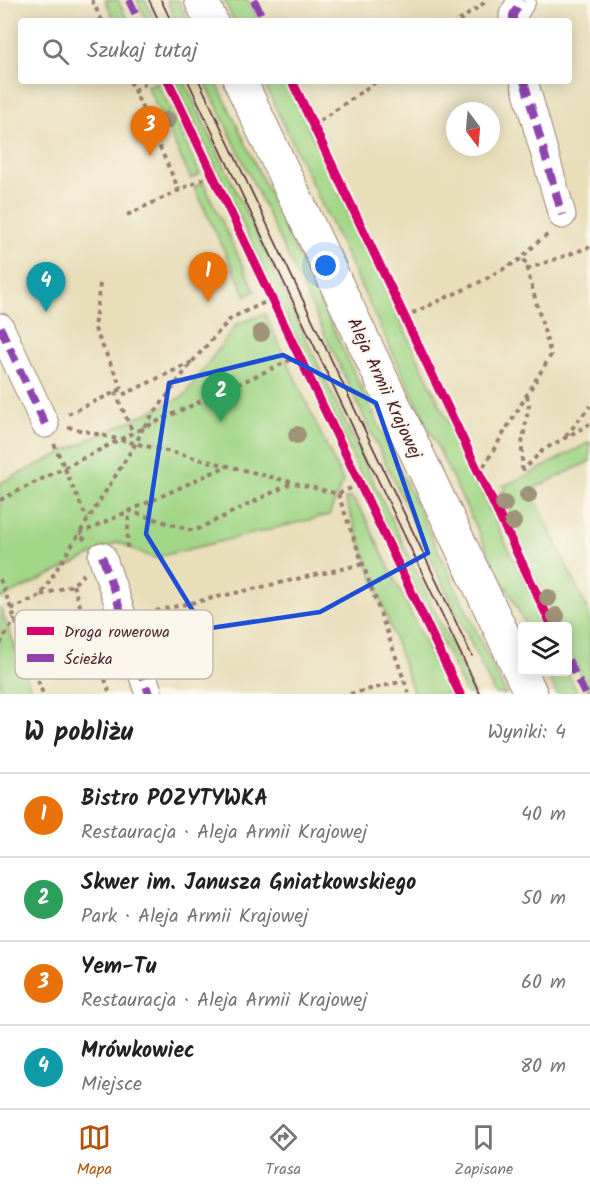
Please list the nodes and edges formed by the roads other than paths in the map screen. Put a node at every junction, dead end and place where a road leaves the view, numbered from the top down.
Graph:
1 (201, 0) edge
2 (522, 0) edge
3 (210, 18) edge
4 (513, 18) edge
5 (241, 84) edge
6 (525, 84) edge
7 (556, 225) road end
8 (0, 327) edge
9 (55, 425) road end
10 (114, 553) road end
11 (128, 610) edge
12 (144, 679) edge
13 (148, 694) edge
14 (531, 694) edge

1 - 3 main road
2 - 4 street
5 - 14 main road, Aleja Armii Krajowej
6 - 7 street
8 - 9 street
10 - 11 street
12 - 13 street

